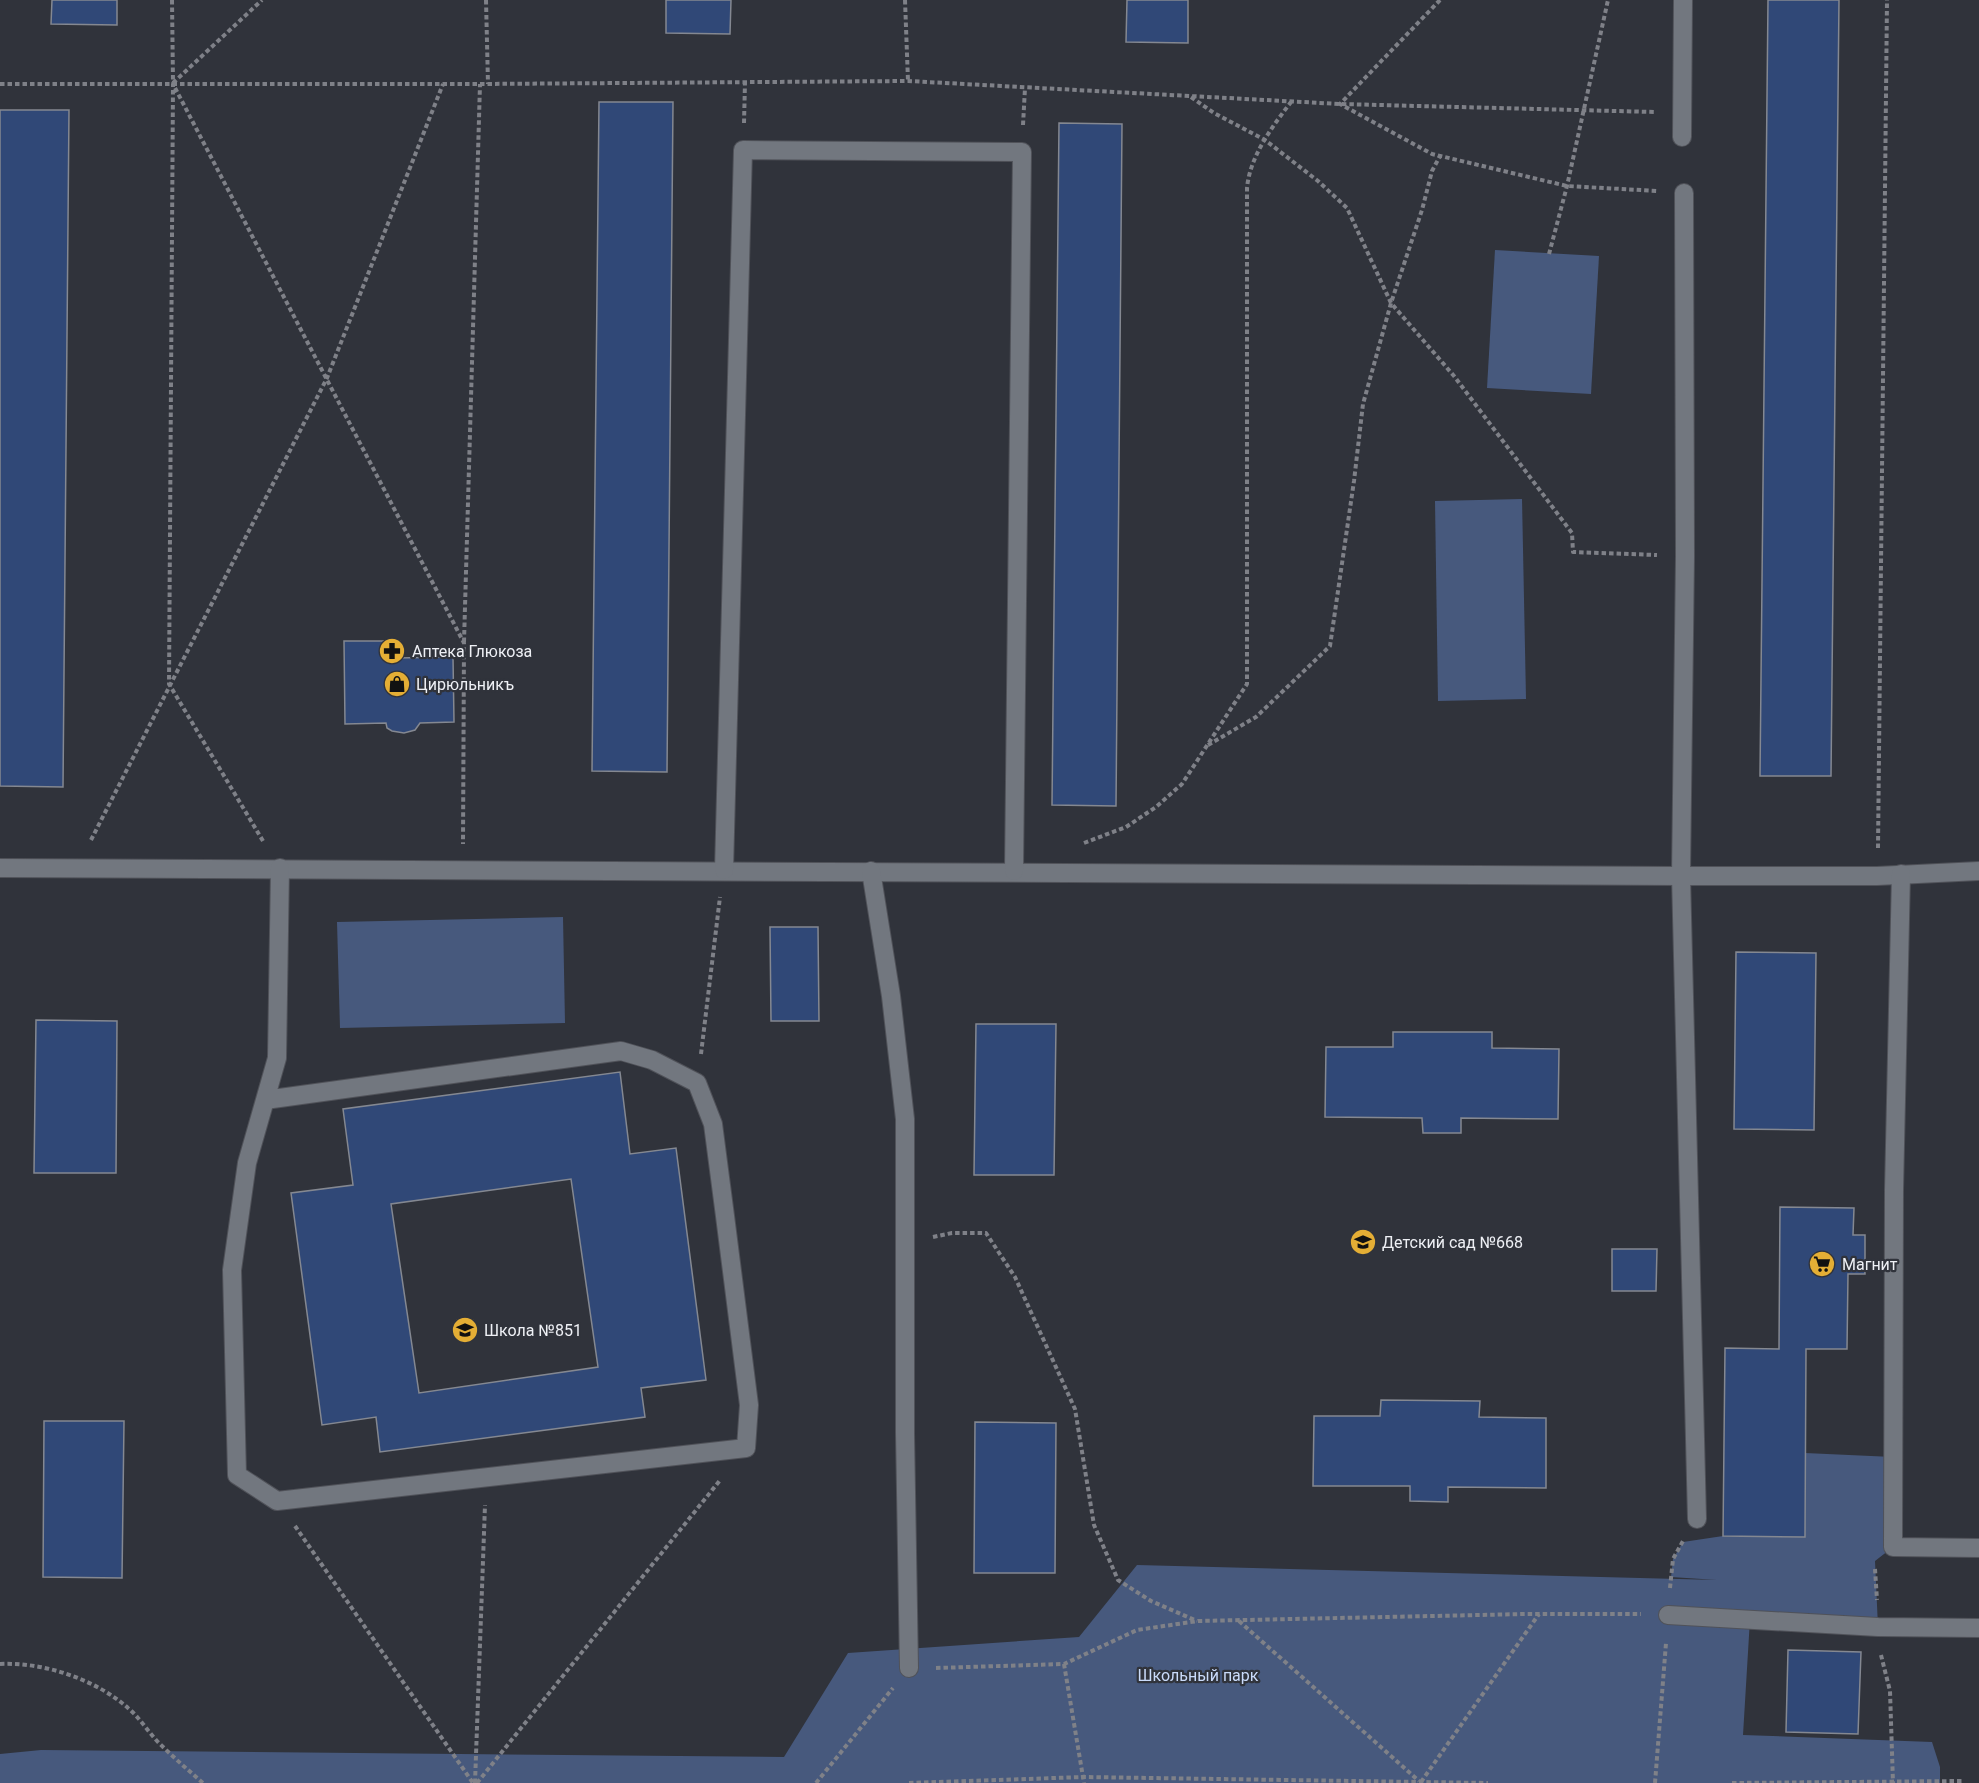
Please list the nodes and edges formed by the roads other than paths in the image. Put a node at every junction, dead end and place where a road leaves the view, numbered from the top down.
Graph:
1 (1683, 0) edge
2 (1682, 137) dead end
3 (1684, 192) road end
4 (0, 868) edge
5 (280, 868) junction
6 (724, 870) junction
7 (871, 871) junction
8 (1014, 871) junction
9 (1979, 871) edge
10 (1900, 874) junction
11 (1681, 876) junction
12 (265, 1100) junction
13 (1697, 1519) road end
14 (1979, 1548) edge
15 (1668, 1615) road end
16 (1979, 1628) edge
17 (909, 1668) road end

1 - 2 lane
3 - 11 lane
4 - 5 lane
5 - 6 lane
5 - 12 lane
6 - 7 lane
6 - 8 lane
7 - 8 lane
7 - 17 lane
8 - 11 lane
9 - 10 lane
10 - 11 lane
10 - 14 lane
11 - 13 lane
12 - 12 lane
15 - 16 lane

